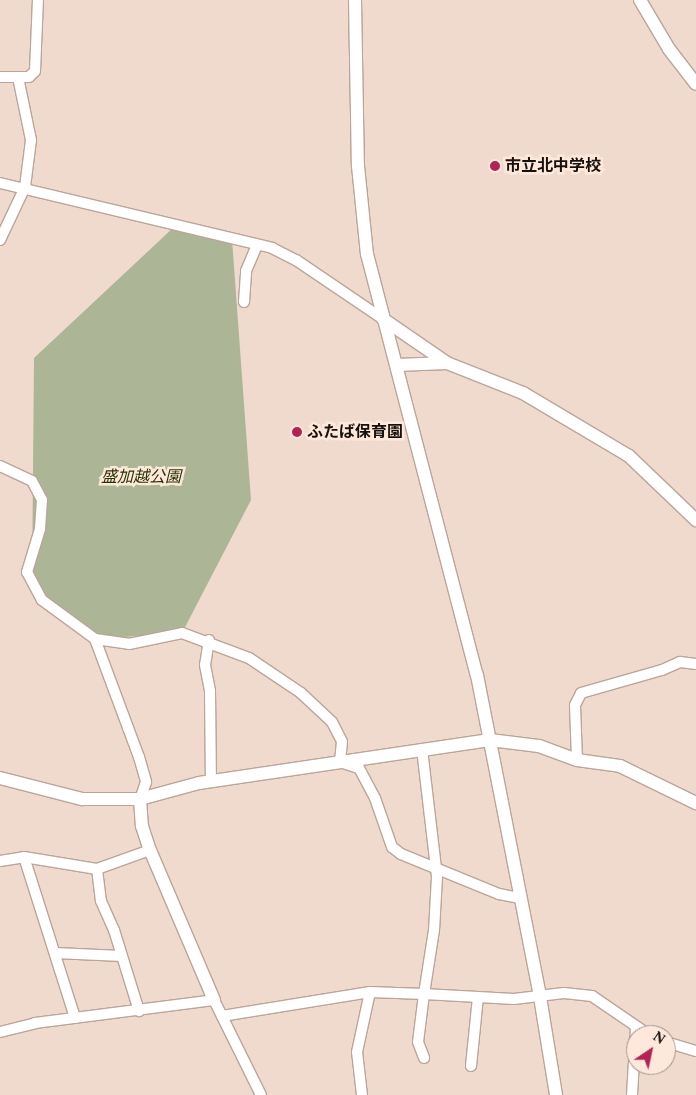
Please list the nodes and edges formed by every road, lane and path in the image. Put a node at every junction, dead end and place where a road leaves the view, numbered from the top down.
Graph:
1 (38, 0) edge
2 (355, 0) edge
3 (640, 0) edge
4 (0, 77) edge
5 (18, 77) junction
6 (696, 84) edge
7 (0, 183) edge
8 (25, 187) junction
9 (0, 240) edge
10 (257, 244) junction
11 (244, 302) dead end
12 (384, 319) junction
13 (447, 363) junction
14 (397, 364) junction
15 (0, 466) edge
16 (696, 520) edge
17 (95, 639) junction
18 (209, 640) junction
19 (696, 664) edge
20 (490, 740) junction
21 (422, 750) junction
22 (577, 760) junction
23 (340, 762) junction
24 (0, 778) edge
25 (211, 782) junction
26 (140, 799) junction
27 (696, 803) edge
28 (150, 850) junction
29 (24, 857) junction
30 (0, 861) edge
31 (97, 868) junction
32 (436, 868) junction
33 (519, 898) junction
34 (55, 952) junction
35 (122, 956) junction
36 (370, 992) junction
37 (424, 994) junction
38 (478, 997) junction
39 (540, 997) junction
40 (214, 1000) junction
41 (139, 1011) junction
42 (222, 1016) junction
43 (75, 1018) junction
44 (632, 1025) edge
45 (0, 1032) edge
46 (676, 1045) edge
47 (696, 1051) edge
48 (424, 1058) dead end
49 (471, 1066) dead end
50 (633, 1075) edge
51 (261, 1095) edge
52 (362, 1095) edge
53 (556, 1095) edge
54 (632, 1095) edge

1 - 5 street
2 - 12 street
3 - 6 street
4 - 5 street
5 - 8 street
7 - 8 street
8 - 9 street
8 - 10 street
10 - 11 street
10 - 12 street
12 - 13 street
12 - 14 street
13 - 14 street
13 - 16 street
14 - 20 street
15 - 17 street
17 - 18 street
17 - 26 street
18 - 23 street
18 - 25 street
19 - 22 street
20 - 21 street
20 - 22 street
20 - 33 street
21 - 23 street
21 - 32 street
22 - 27 street
23 - 25 street
23 - 32 street
24 - 26 street
25 - 26 street
26 - 28 street
28 - 31 street
28 - 40 street
29 - 30 street
29 - 31 street
29 - 34 street
31 - 35 street
32 - 33 street
32 - 37 street
33 - 39 street
34 - 35 street
34 - 43 street
35 - 41 street
36 - 37 street
36 - 42 street
36 - 52 street
37 - 38 street
37 - 48 street
38 - 39 street
38 - 49 street
39 - 44 street
39 - 53 street
40 - 41 street
40 - 42 street
41 - 43 street
42 - 51 street
43 - 45 street
46 - 47 street
50 - 54 street

